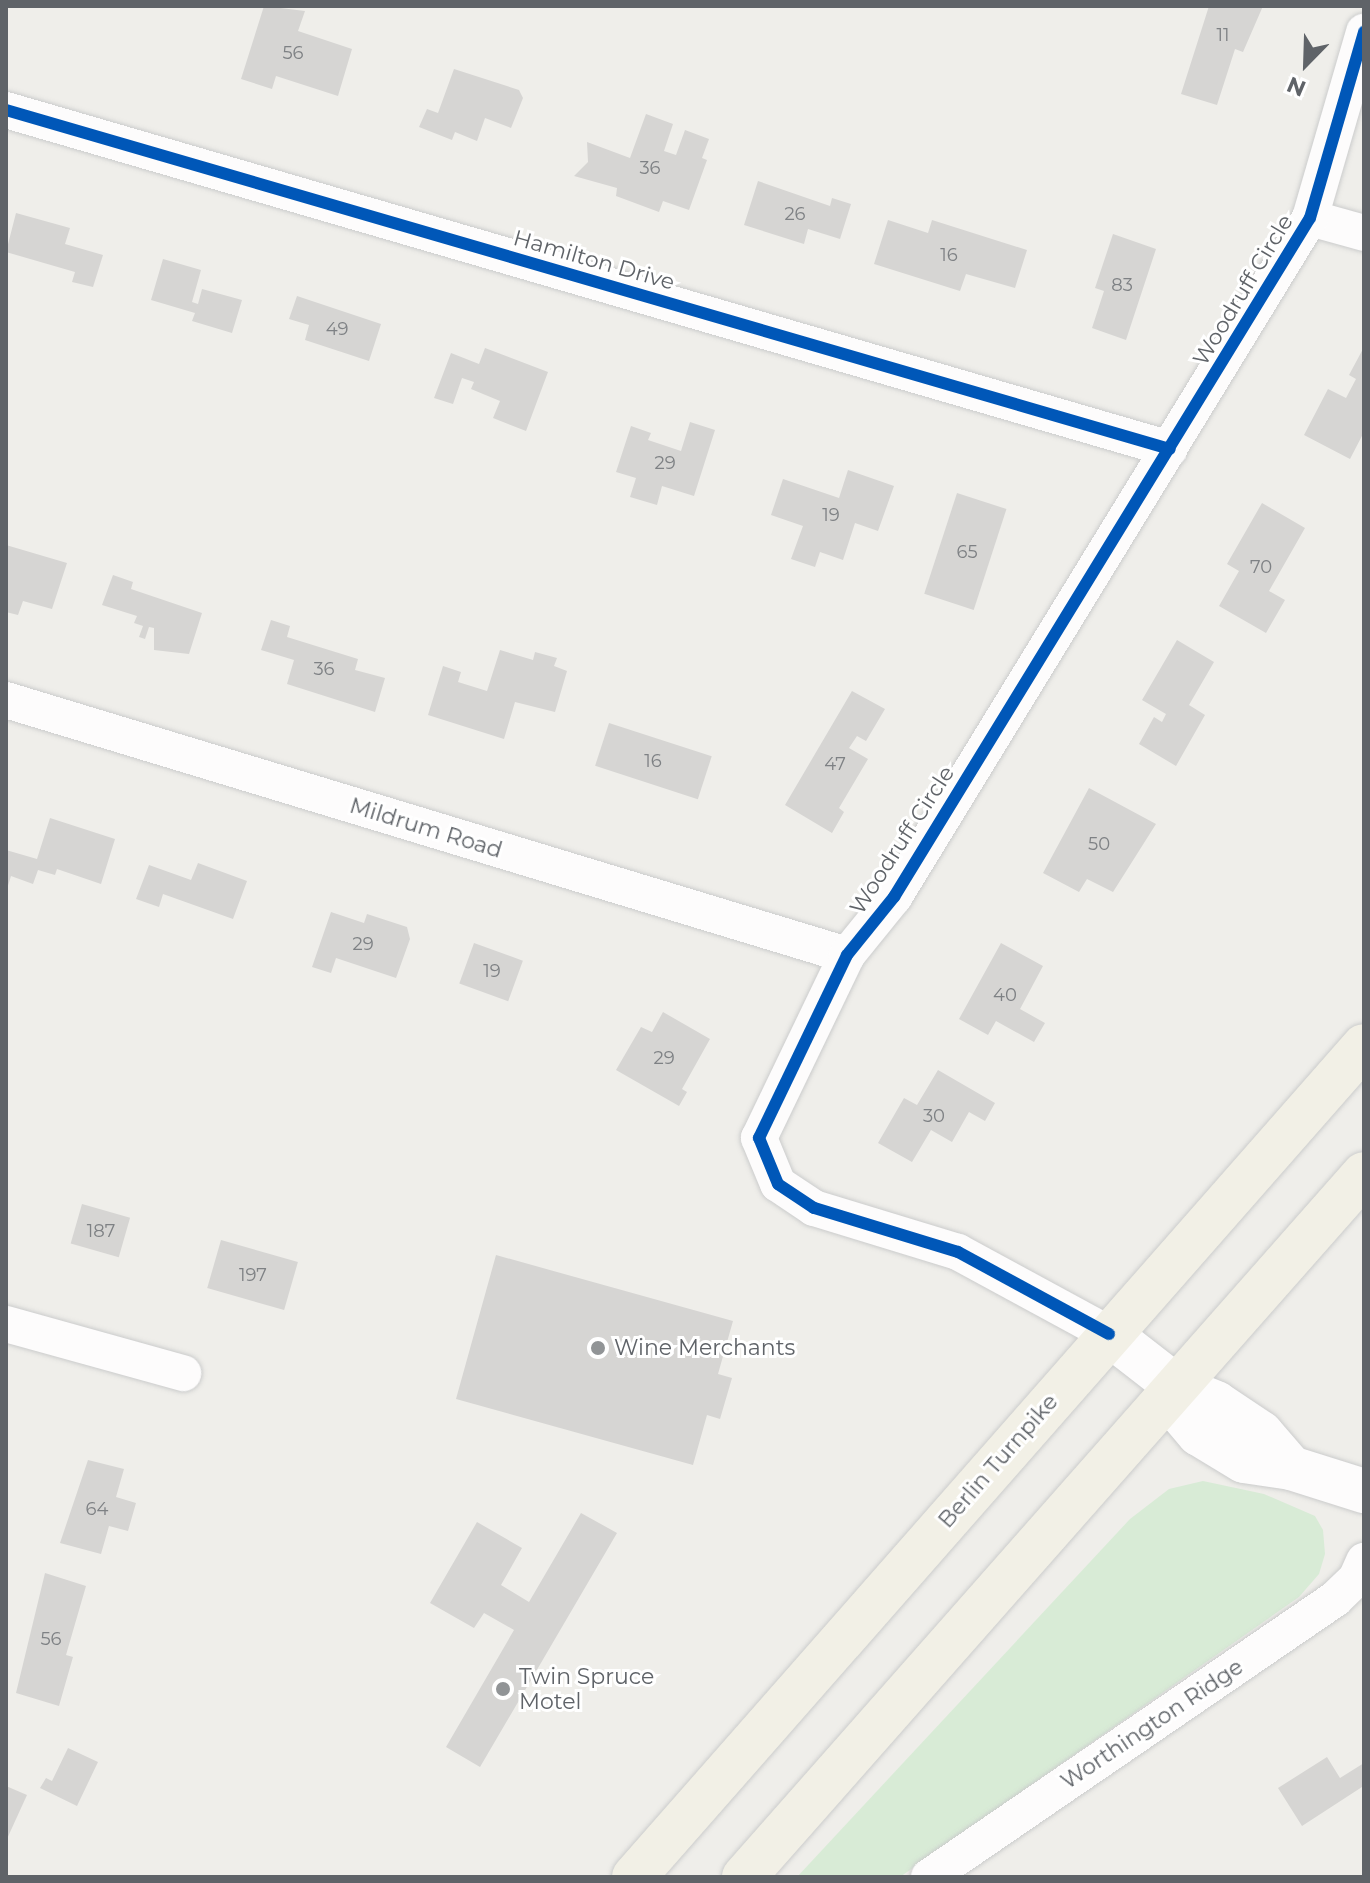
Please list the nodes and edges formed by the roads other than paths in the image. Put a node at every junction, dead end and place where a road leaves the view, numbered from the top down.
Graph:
1 (1364, 32) edge
2 (6, 110) edge
3 (1310, 218) junction
4 (1364, 233) edge
5 (1170, 449) junction
6 (6, 700) edge
7 (847, 955) junction
8 (1364, 1046) edge
9 (1364, 1174) edge
10 (7, 1327) edge
11 (1109, 1334) junction
12 (183, 1373) dead end
13 (1177, 1387) junction
14 (1364, 1491) edge
15 (1364, 1561) edge
16 (634, 1877) edge
17 (744, 1877) edge
18 (929, 1877) edge

1 - 3 street
2 - 5 street, Hamilton Drive
3 - 4 street, Woodruff Circle
3 - 5 street, Woodruff Circle
5 - 7 street, Woodruff Circle
6 - 7 street, Mildrum Road
7 - 11 street, Woodruff Circle
8 - 11 highway, Berlin Turnpike
9 - 13 highway
10 - 12 street
11 - 13 main road
11 - 16 highway, Berlin Turnpike
13 - 14 main road
13 - 17 highway
15 - 18 street, Worthington Ridge

